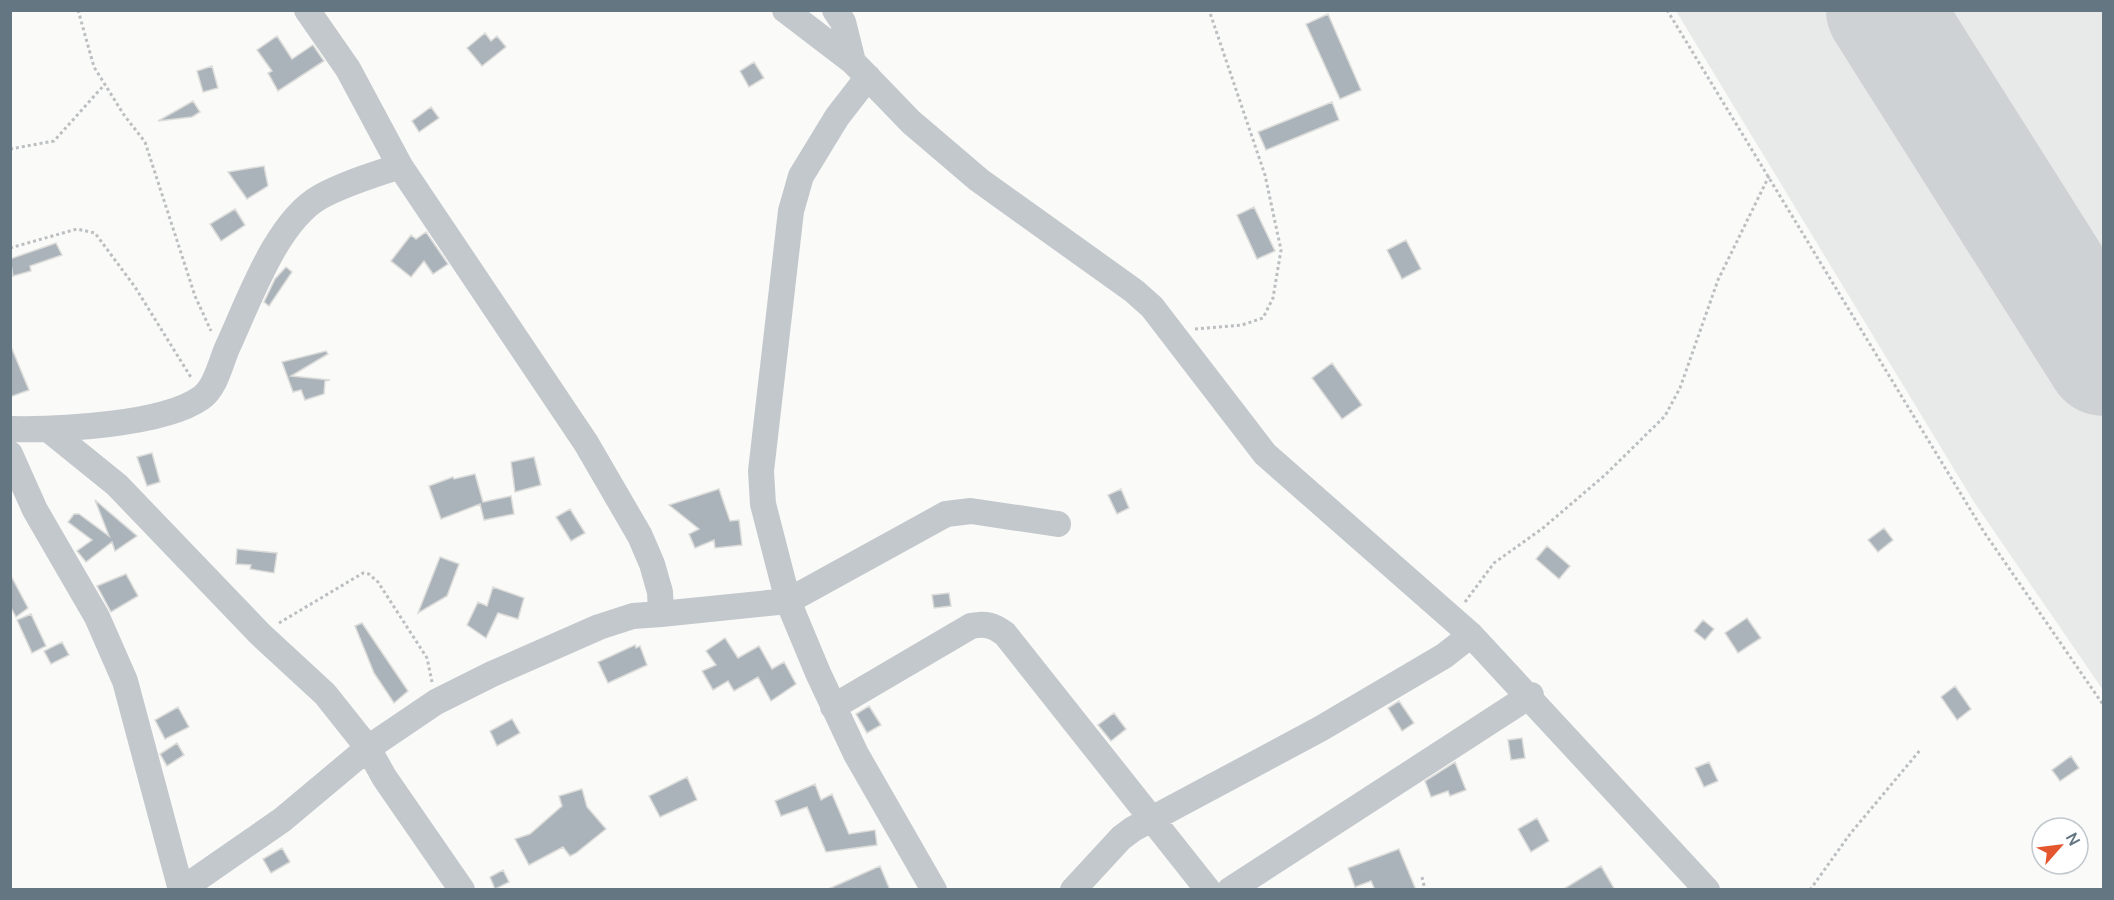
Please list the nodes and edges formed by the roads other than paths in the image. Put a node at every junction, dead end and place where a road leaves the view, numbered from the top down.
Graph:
1 (307, 10) edge
2 (785, 10) edge
3 (836, 10) edge
4 (860, 70) junction
5 (400, 166) junction
6 (10, 429) edge
7 (50, 430) junction
8 (10, 454) edge
9 (1058, 525) dead end
10 (788, 601) junction
11 (661, 614) junction
12 (1463, 626) junction
13 (1530, 696) junction
14 (833, 707) junction
15 (368, 748) junction
16 (1153, 820) junction
17 (462, 890) edge
18 (934, 890) edge
19 (1073, 890) edge
20 (1208, 890) edge
21 (1230, 890) edge
22 (1707, 890) edge

1 - 5 street
2 - 4 street
3 - 4 street
4 - 10 street
4 - 12 street
5 - 7 street
5 - 11 street
6 - 7 street
7 - 15 street
8 - 15 street
9 - 10 street
10 - 11 street
10 - 14 street
11 - 15 street
12 - 13 street
12 - 16 street
13 - 21 street
13 - 22 street
14 - 16 street
14 - 18 street
15 - 17 street
16 - 19 street
16 - 20 street

